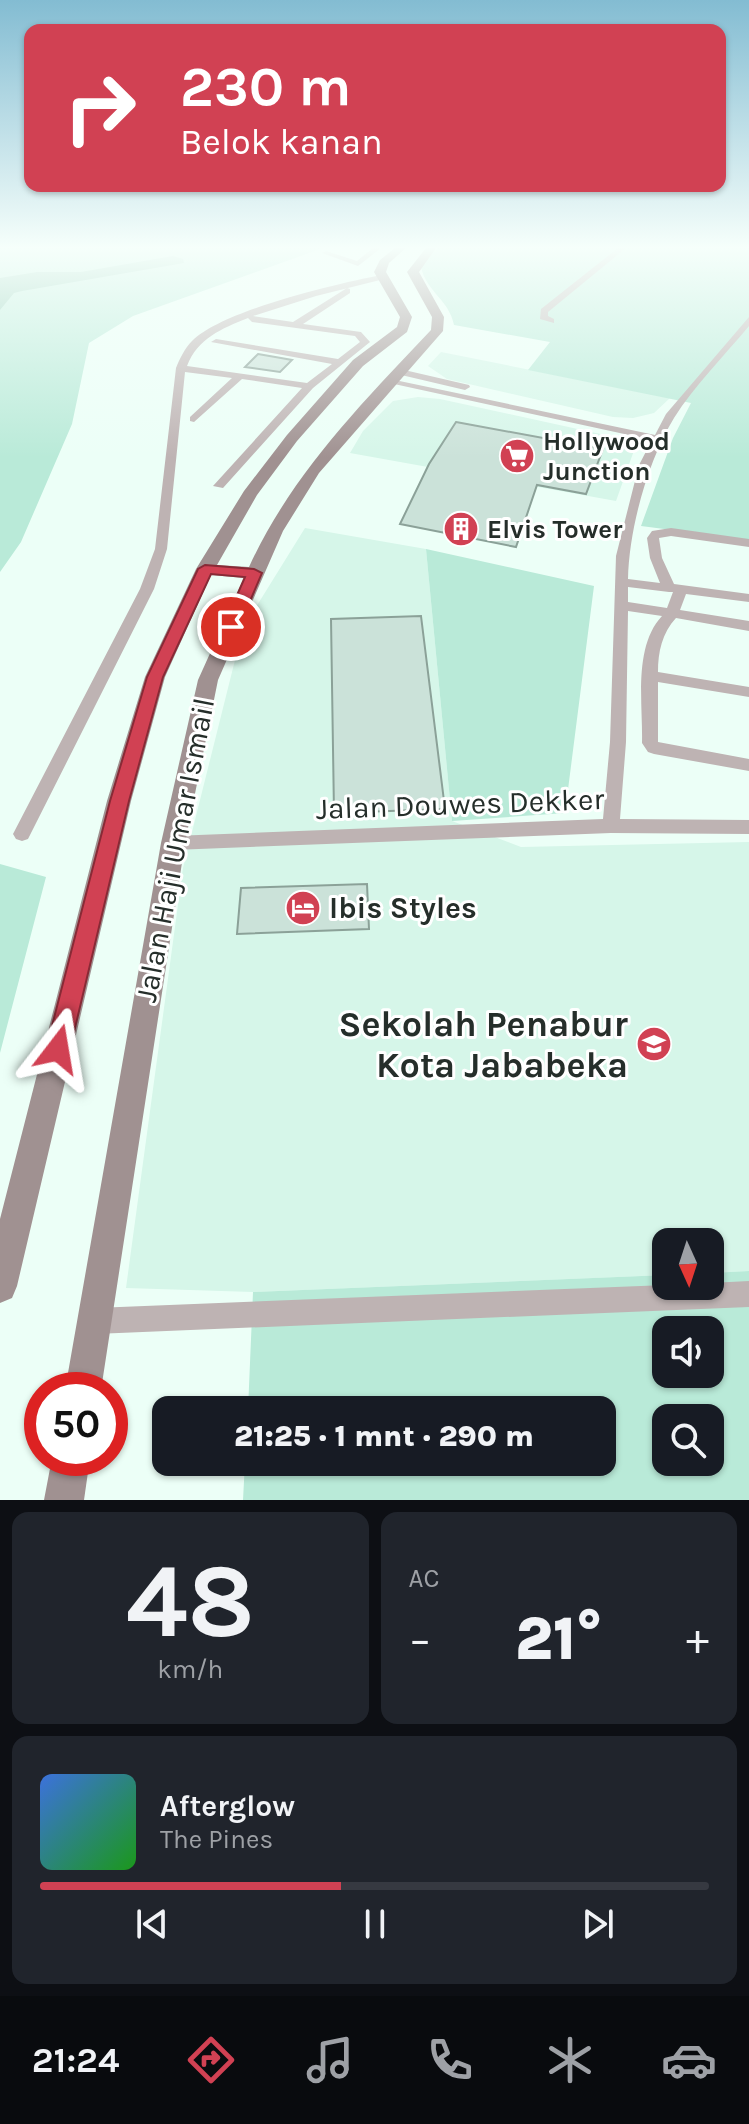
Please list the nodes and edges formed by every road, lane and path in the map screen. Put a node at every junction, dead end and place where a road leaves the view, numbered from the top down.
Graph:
1 (246, 318) joint
2 (305, 318) edge
3 (406, 318) edge
4 (438, 318) edge
5 (545, 318) edge
6 (261, 320) junction
7 (749, 320) edge
8 (551, 321) dead end
9 (295, 325) junction
10 (340, 362) junction
11 (181, 368) junction
12 (240, 376) junction
13 (395, 377) junction
14 (309, 386) junction
15 (194, 419) dead end
16 (658, 434) junction
17 (219, 486) dead end
18 (749, 543) edge
19 (205, 569) junction
20 (254, 573) junction
21 (623, 582) junction
22 (674, 590) junction
23 (749, 598) edge
24 (620, 605) junction
25 (672, 614) junction
26 (749, 626) edge
27 (653, 676) junction
28 (749, 692) edge
29 (749, 765) edge
30 (611, 826) junction
31 (749, 827) edge
32 (22, 834) dead end
33 (173, 843) junction
34 (0, 1286) edge
35 (749, 1294) edge
36 (95, 1321) junction
37 (86, 1372) edge
38 (68, 1476) edge
39 (64, 1500) edge

1 - 6 street
1 - 11 street
2 - 9 street
3 - 19 main road, Jalan Haji Umar Ismail
4 - 13 main road, Jalan Haji Umar Ismail
5 - 8 street
6 - 9 street
6 - 10 street
7 - 16 street
9 - 10 street
10 - 14 street
11 - 12 street
11 - 32 street
12 - 14 street
12 - 15 street
13 - 16 street
13 - 20 main road, Jalan Haji Umar Ismail
14 - 17 street
16 - 21 street
18 - 22 street
19 - 20 main road
19 - 34 main road, Jalan Haji Umar Ismail
20 - 33 main road, Jalan Haji Umar Ismail
21 - 22 street
21 - 24 street
22 - 23 street
22 - 25 street
24 - 25 street
24 - 30 street
25 - 26 street
25 - 27 street
27 - 28 street
27 - 29 street
30 - 31 street, Jalan Douwes Dekker
30 - 33 street, Jalan Douwes Dekker
33 - 36 main road, Jalan Haji Umar Ismail
35 - 36 street
36 - 37 main road, Jalan Haji Umar Ismail
38 - 39 main road

